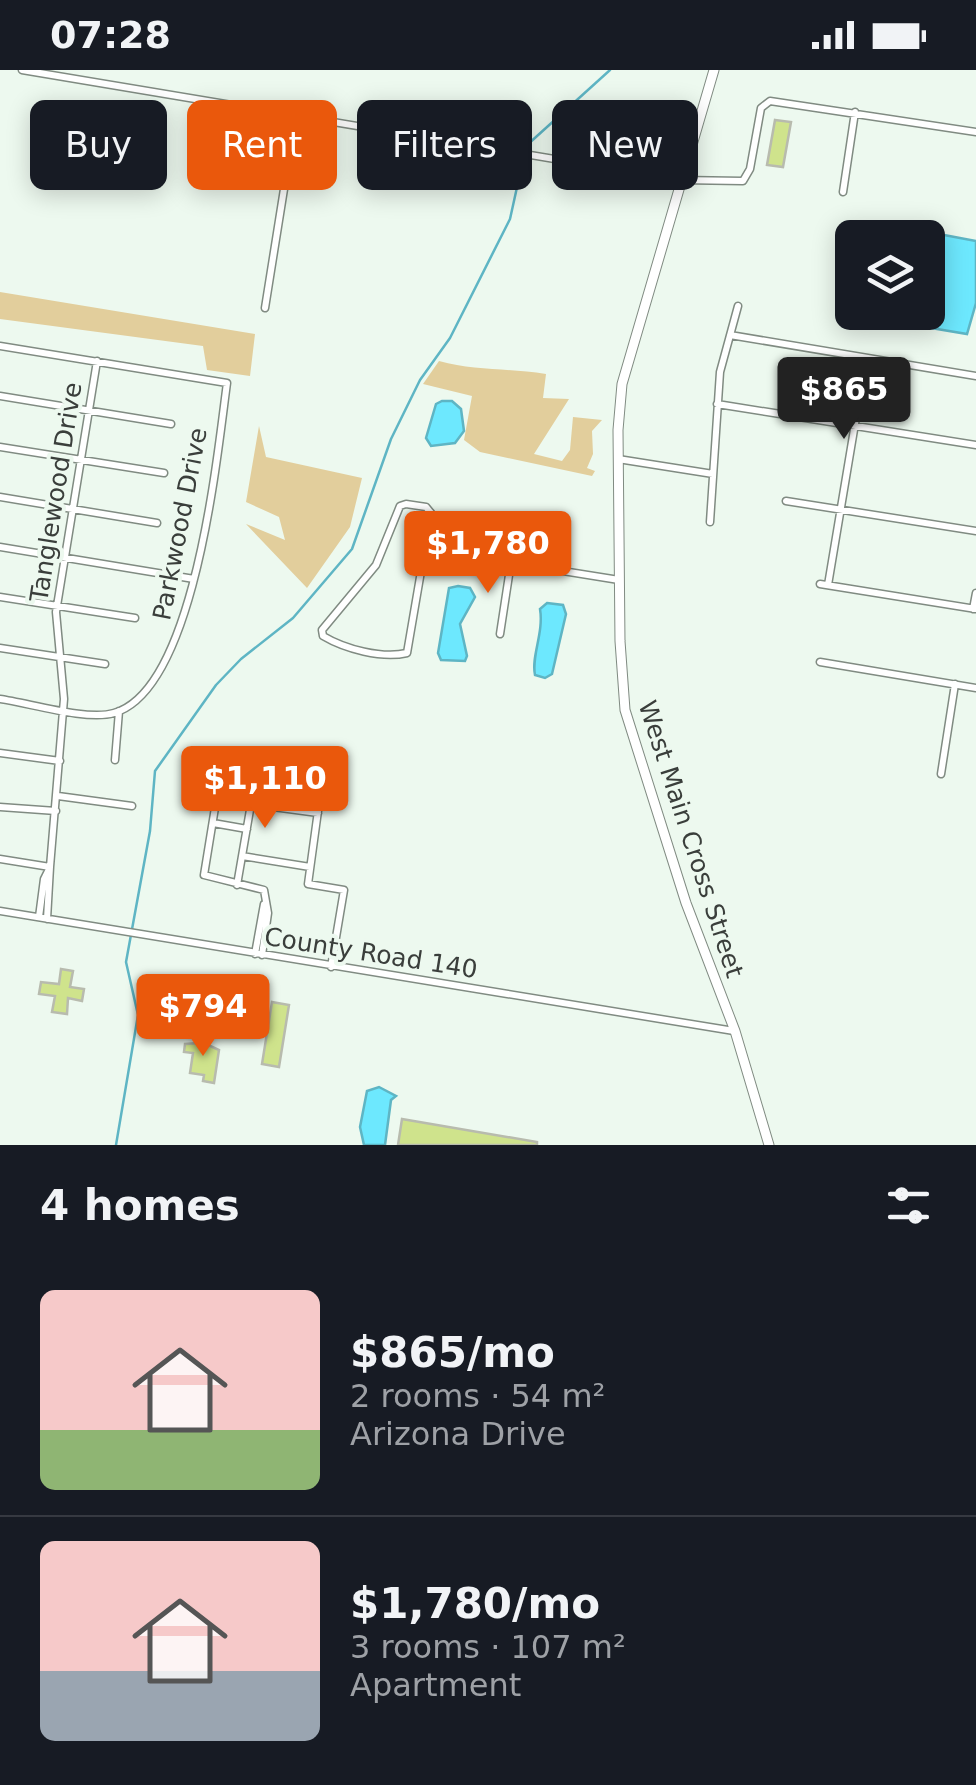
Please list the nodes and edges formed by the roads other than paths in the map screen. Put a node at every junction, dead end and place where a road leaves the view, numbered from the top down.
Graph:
1 (22, 70) edge
2 (714, 70) edge
3 (209, 100) edge
4 (855, 112) junction
5 (337, 121) edge
6 (698, 122) edge
7 (976, 132) edge
8 (552, 158) edge
9 (698, 180) edge
10 (284, 190) edge
11 (677, 190) edge
12 (843, 192) dead end
13 (738, 306) dead end
14 (265, 308) dead end
15 (730, 335) junction
16 (0, 346) edge
17 (866, 358) junction
18 (98, 362) junction
19 (976, 376) edge
20 (0, 396) edge
21 (718, 404) junction
22 (89, 410) junction
23 (171, 424) dead end
24 (855, 426) junction
25 (976, 445) edge
26 (0, 446) edge
27 (618, 459) junction
28 (81, 460) junction
29 (164, 474) dead end
30 (713, 474) junction
31 (0, 497) edge
32 (786, 501) dead end
33 (73, 509) junction
34 (841, 509) junction
35 (710, 522) dead end
36 (156, 523) dead end
37 (976, 532) edge
38 (0, 547) edge
39 (424, 549) junction
40 (65, 558) junction
41 (512, 562) junction
42 (194, 580) junction
43 (619, 580) junction
44 (976, 594) edge
45 (0, 598) edge
46 (56, 607) junction
47 (975, 609) edge
48 (135, 618) dead end
49 (500, 634) dead end
50 (0, 648) edge
51 (59, 658) junction
52 (820, 662) dead end
53 (106, 664) dead end
54 (956, 684) junction
55 (976, 688) edge
56 (0, 698) edge
57 (64, 709) junction
58 (119, 712) junction
59 (0, 753) edge
60 (60, 760) junction
61 (115, 760) dead end
62 (940, 774) dead end
63 (220, 778) dead end
64 (322, 789) dead end
65 (58, 796) junction
66 (132, 806) dead end
67 (0, 807) edge
68 (56, 812) junction
69 (318, 812) junction
70 (212, 823) junction
71 (247, 829) junction
72 (242, 856) junction
73 (0, 859) edge
74 (50, 867) junction
75 (310, 867) junction
76 (237, 885) junction
77 (0, 912) edge
78 (43, 918) junction
79 (258, 954) junction
80 (331, 967) junction
81 (735, 1031) junction
82 (769, 1145) edge

1 - 3 street
2 - 6 main road, West Main Cross Street
4 - 7 street
4 - 9 street
4 - 12 street
5 - 8 street
10 - 14 street
11 - 27 main road, West Main Cross Street
13 - 15 street
15 - 17 street
15 - 21 street
16 - 18 street
17 - 19 street
17 - 24 street
18 - 22 street, Tanglewood Drive
18 - 42 street, Parkwood Drive
20 - 22 street
21 - 24 street
21 - 30 street
22 - 23 street
22 - 28 street, Tanglewood Drive
24 - 25 street
24 - 34 street
26 - 28 street
27 - 30 street
27 - 43 main road, West Main Cross Street
28 - 29 street
28 - 33 street, Tanglewood Drive
30 - 35 street
31 - 33 street
32 - 34 street
33 - 36 street
33 - 40 street, Tanglewood Drive
34 - 37 street
34 - 47 street
38 - 40 street
39 - 39 street
39 - 41 street
40 - 42 street
40 - 46 street, Tanglewood Drive
41 - 43 street
41 - 49 street
42 - 58 street, Parkwood Drive
43 - 81 main road, West Main Cross Street
44 - 47 street
45 - 46 street
46 - 48 street
46 - 51 street, Tanglewood Drive
50 - 51 street
51 - 53 street
51 - 57 street, Tanglewood Drive
52 - 54 street
54 - 55 street
54 - 62 street
56 - 57 street
57 - 58 street
57 - 60 street, Tanglewood Drive
58 - 61 street
59 - 60 street
60 - 65 street, Tanglewood Drive
63 - 70 street
64 - 69 street
65 - 66 street
65 - 68 street, Tanglewood Drive
67 - 68 street
68 - 74 street, Tanglewood Drive
69 - 71 street
69 - 75 street
70 - 71 street
70 - 76 street
71 - 72 street
72 - 75 street
72 - 76 street
73 - 74 street
74 - 78 street, Tanglewood Drive
75 - 80 street
76 - 79 street
77 - 78 street, County Road 140
78 - 79 street, County Road 140
79 - 80 street, County Road 140
80 - 81 street, County Road 140
81 - 82 main road, West Main Cross Street

